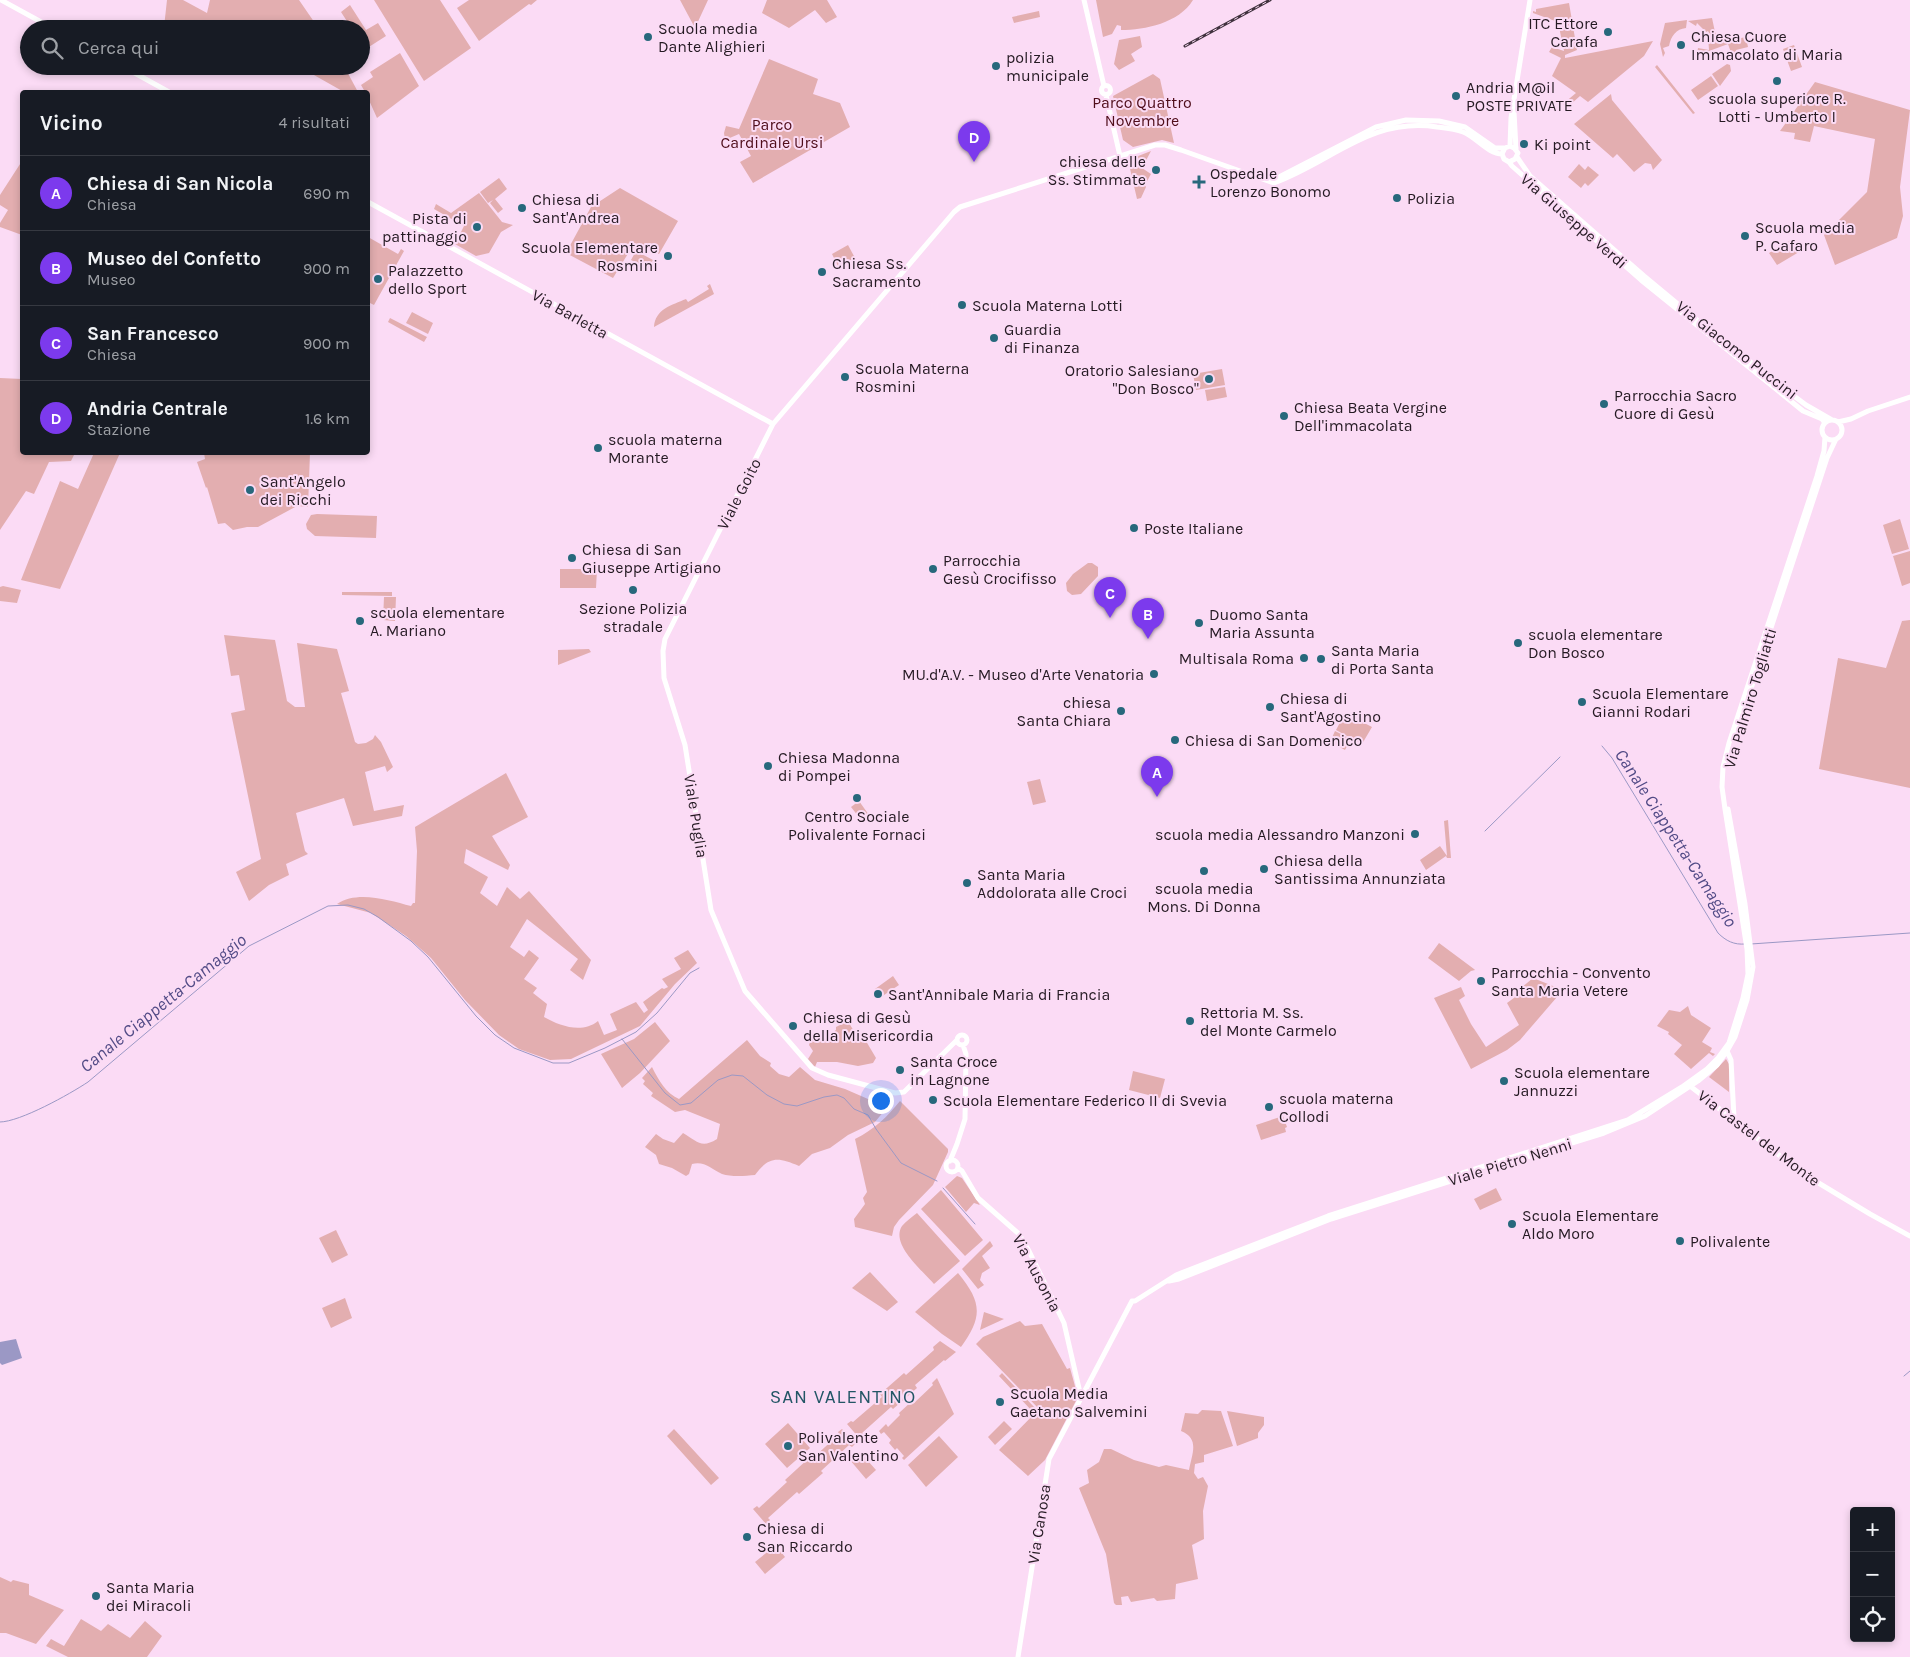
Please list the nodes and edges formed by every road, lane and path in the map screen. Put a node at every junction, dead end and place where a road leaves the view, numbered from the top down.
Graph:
1 (1, 0) edge
2 (1084, 0) edge
3 (1530, 0) edge
4 (38, 20) edge
5 (138, 75) edge
6 (165, 90) edge
7 (1513, 110) junction
8 (1451, 126) junction
9 (1507, 147) junction
10 (1516, 149) junction
11 (1502, 154) junction
12 (1120, 156) junction
13 (1517, 157) junction
14 (1508, 162) junction
15 (370, 203) edge
16 (1642, 278) junction
17 (1910, 397) edge
18 (1851, 419) junction
19 (1832, 420) junction
20 (1838, 422) junction
21 (1825, 423) junction
22 (773, 424) junction
23 (1841, 431) junction
24 (1824, 437) junction
25 (1836, 439) junction
26 (1790, 562) junction
27 (664, 644) joint
28 (1749, 949) junction
29 (1728, 1052) junction
30 (1689, 1085) junction
31 (1734, 1118) junction
32 (957, 1144) junction
33 (950, 1161) junction
34 (956, 1161) junction
35 (958, 1168) junction
36 (1910, 1236) edge
37 (1132, 1301) joint
38 (1081, 1397) junction
39 (1018, 1657) edge

1 - 4 main road
2 - 12 main road
3 - 7 main road
5 - 6 main road
7 - 9 main road
7 - 10 main road
8 - 9 main road, Via Giuseppe Verdi
8 - 11 main road, Via Giuseppe Verdi
8 - 12 main road, Viale Goito
9 - 10 main road, Via Giuseppe Verdi
9 - 11 main road
10 - 13 main road, Via Giuseppe Verdi
11 - 14 main road, Via Giuseppe Verdi
12 - 22 main road, Viale Goito
13 - 14 main road, Via Giuseppe Verdi
13 - 16 main road, Via Giuseppe Verdi
14 - 16 main road, Via Giuseppe Verdi
15 - 22 main road, Via Barletta
16 - 19 main road, Via Giacomo Puccini
16 - 21 main road, Via Giacomo Puccini
17 - 18 main road
18 - 20 main road
18 - 23 main road
19 - 20 main road
19 - 21 main road
20 - 23 main road
21 - 24 main road
22 - 27 main road, Viale Goito
23 - 25 main road
24 - 25 main road
24 - 26 main road, Via Palmiro Togliatti
25 - 26 main road, Via Palmiro Togliatti
26 - 28 main road, Via Palmiro Togliatti
27 - 32 main road, Viale Puglia
28 - 29 main road, Via Palmiro Togliatti
28 - 30 main road, Via Palmiro Togliatti
29 - 30 main road, Via Palmiro Togliatti
29 - 31 main road
30 - 31 main road, Via Castel del Monte
30 - 37 main road, Viale Pietro Nenni
31 - 36 main road, Via Castel del Monte
32 - 33 main road
32 - 34 main road
33 - 34 main road
33 - 35 main road
34 - 35 main road
35 - 38 main road, Via Ausonia
37 - 38 main road, Via Canosa
38 - 39 main road, Via Canosa

